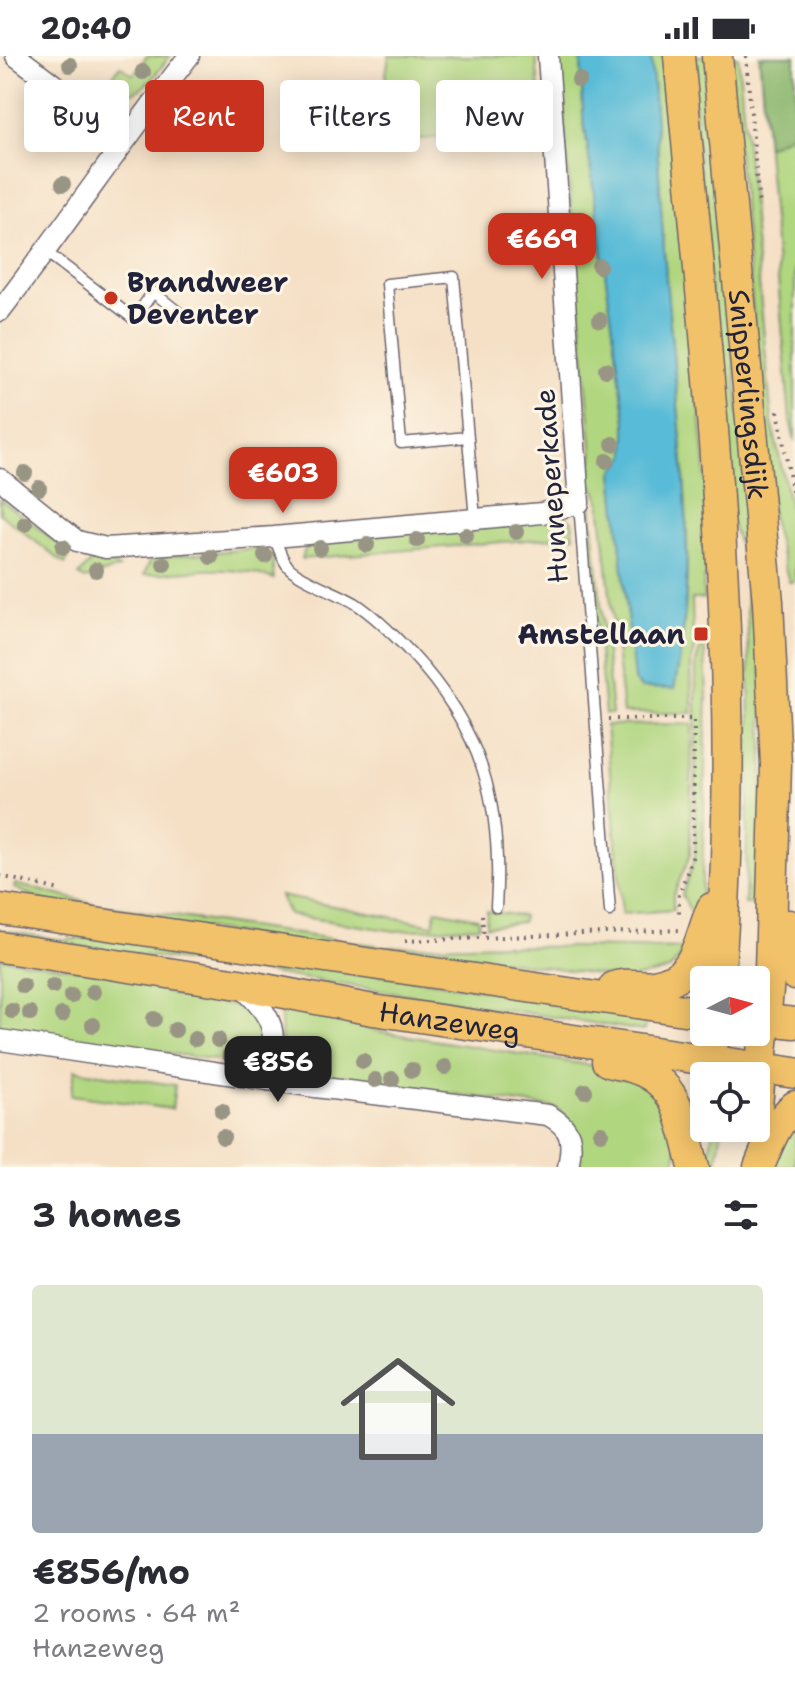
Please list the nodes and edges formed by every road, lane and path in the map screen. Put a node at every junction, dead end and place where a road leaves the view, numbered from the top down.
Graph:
1 (16, 56) edge
2 (189, 56) edge
3 (548, 56) edge
4 (679, 56) edge
5 (717, 56) edge
6 (746, 56) edge
7 (48, 80) edge
8 (129, 133) edge
9 (115, 152) edge
10 (760, 211) dead end
11 (46, 252) junction
12 (0, 311) edge
13 (182, 315) dead end
14 (776, 397) dead end
15 (468, 437) junction
16 (0, 479) edge
17 (579, 503) junction
18 (795, 507) edge
19 (475, 519) junction
20 (274, 537) junction
21 (596, 719) junction
22 (0, 876) edge
23 (724, 881) junction
24 (773, 886) junction
25 (71, 893) dead end
26 (496, 907) dead end
27 (0, 909) edge
28 (610, 911) dead end
29 (394, 941) dead end
30 (0, 947) edge
31 (720, 966) edge
32 (795, 975) edge
33 (239, 984) junction
34 (589, 995) junction
35 (690, 1011) edge
36 (772, 1020) edge
37 (0, 1040) edge
38 (579, 1041) junction
39 (711, 1056) edge
40 (735, 1062) edge
41 (763, 1062) edge
42 (770, 1070) edge
43 (795, 1073) edge
44 (268, 1080) junction
45 (795, 1106) edge
46 (698, 1142) edge
47 (753, 1142) edge
48 (570, 1158) edge
49 (694, 1167) edge
50 (749, 1167) edge
51 (759, 1167) edge

1 - 7 street
2 - 8 street
3 - 17 street, Hunneperkade
4 - 23 main road, Snipperlingsdijk
5 - 24 main road, Snipperlingsdijk
6 - 10 path
9 - 11 street
11 - 12 street
11 - 13 lane
14 - 18 path, Snipperlingsdijk
15 - 15 lane
15 - 19 lane
16 - 20 street
17 - 19 street
17 - 21 lane, Hunneperkade
19 - 20 street
20 - 26 lane
21 - 28 lane, Hunneperkade
21 - 29 path
22 - 25 path
23 - 31 main road, Snipperlingsdijk
23 - 34 main road
24 - 32 main road
24 - 36 main road, Snipperlingsdijk
27 - 34 main road, Hanzeweg
30 - 33 main road, Hanzeweg
33 - 38 main road, Hanzeweg
33 - 44 street
34 - 35 main road, Hanzeweg
36 - 41 main road, Snipperlingsdijk
37 - 44 street
38 - 39 main road, Hanzeweg
38 - 49 main road
39 - 40 main road
42 - 43 main road
44 - 48 street
45 - 51 main road
46 - 49 main road
47 - 50 main road

